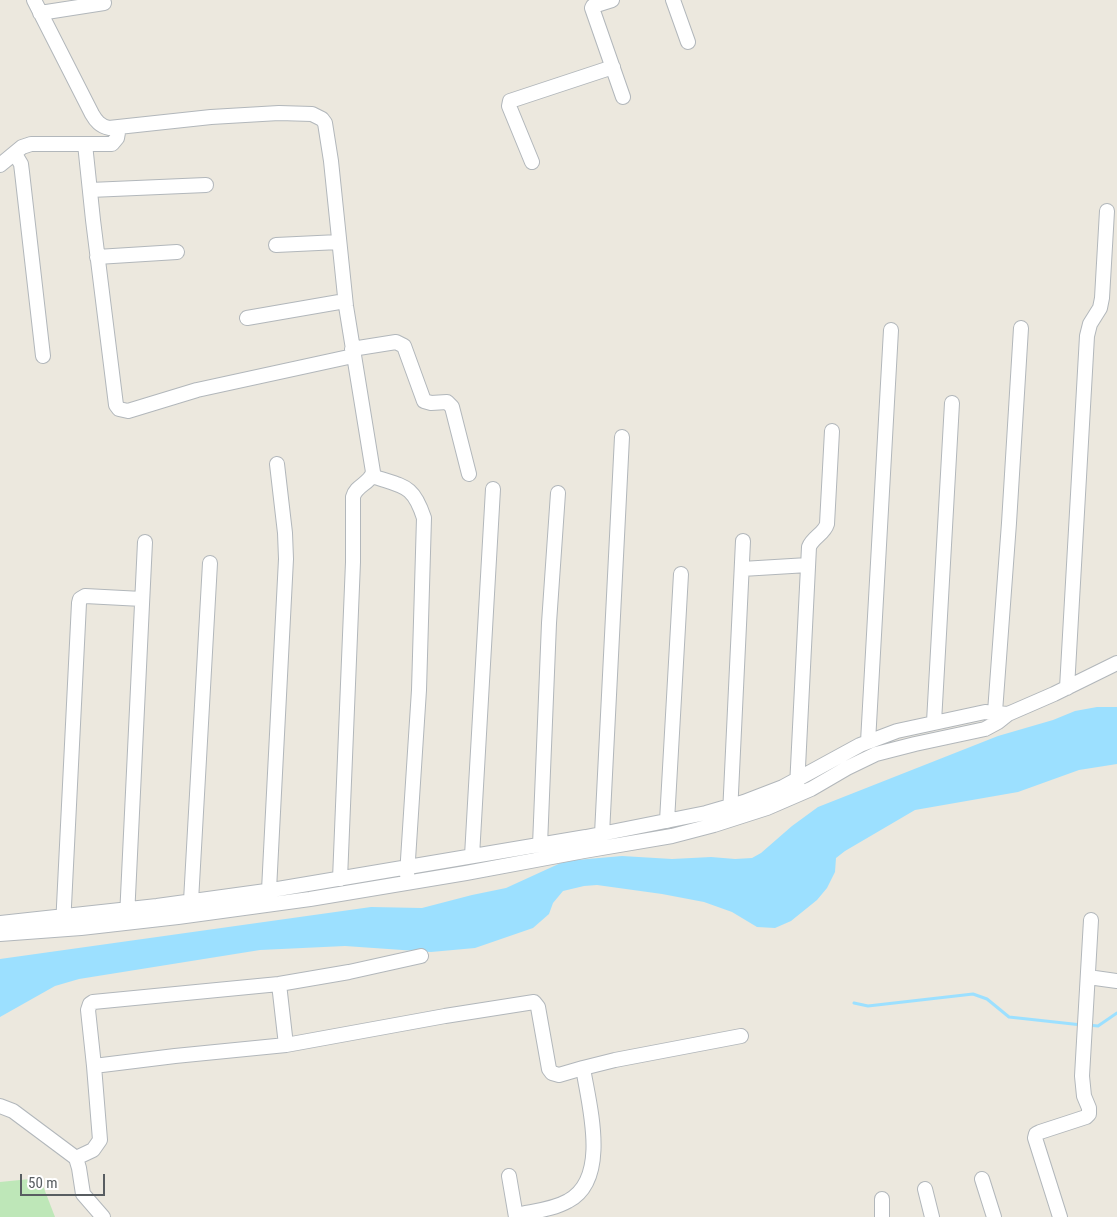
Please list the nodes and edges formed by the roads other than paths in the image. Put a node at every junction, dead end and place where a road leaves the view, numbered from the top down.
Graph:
1 (34, 0) edge
2 (612, 0) edge
3 (673, 0) edge
4 (104, 3) dead end
5 (40, 13) junction
6 (688, 42) dead end
7 (613, 67) junction
8 (623, 97) dead end
9 (119, 127) junction
10 (85, 144) junction
11 (15, 154) junction
12 (532, 162) dead end
13 (0, 165) edge
14 (206, 185) dead end
15 (90, 190) junction
16 (1107, 211) dead end
17 (339, 242) junction
18 (276, 245) dead end
19 (177, 252) dead end
20 (97, 257) junction
21 (345, 301) junction
22 (247, 318) dead end
23 (1021, 328) dead end
24 (891, 330) dead end
25 (352, 353) junction
26 (43, 356) dead end
27 (952, 403) dead end
28 (832, 431) dead end
29 (622, 437) dead end
30 (277, 464) dead end
31 (469, 474) dead end
32 (372, 476) junction
33 (493, 489) dead end
34 (558, 493) dead end
35 (744, 541) dead end
36 (145, 542) dead end
37 (210, 563) dead end
38 (808, 565) junction
39 (742, 569) junction
40 (681, 574) dead end
41 (142, 599) junction
42 (1117, 663) edge
43 (1067, 688) junction
44 (1002, 713) junction
45 (934, 722) junction
46 (868, 742) junction
47 (797, 780) junction
48 (797, 796) junction
49 (730, 813) junction
50 (667, 821) junction
51 (602, 834) junction
52 (540, 845) junction
53 (472, 856) junction
54 (407, 868) junction
55 (340, 878) junction
56 (406, 883) junction
57 (270, 890) junction
58 (192, 901) junction
59 (127, 916) junction
60 (1091, 920) dead end
61 (0, 923) edge
62 (63, 923) junction
63 (0, 934) edge
64 (421, 956) dead end
65 (1088, 977) junction
66 (1117, 981) edge
67 (279, 984) junction
68 (741, 1036) dead end
69 (286, 1045) junction
70 (94, 1066) junction
71 (583, 1068) junction
72 (0, 1106) edge
73 (76, 1158) junction
74 (509, 1176) dead end
75 (982, 1179) dead end
76 (925, 1189) dead end
77 (882, 1199) dead end
78 (516, 1216) edge
79 (103, 1217) edge
80 (882, 1217) edge
81 (932, 1217) edge
82 (994, 1217) edge
83 (1060, 1217) edge

1 - 5 street
2 - 7 street
3 - 6 street
4 - 5 street
5 - 9 street
7 - 8 street
7 - 12 street
9 - 10 street
9 - 17 street
10 - 11 street
10 - 15 street
11 - 13 street
11 - 26 street
14 - 15 street
15 - 20 street
16 - 43 street
17 - 18 street
17 - 21 street
19 - 20 street
20 - 25 street
21 - 22 street
21 - 25 street
23 - 44 street
24 - 46 street
25 - 31 street
25 - 32 street
27 - 45 street
28 - 38 street
29 - 51 street
30 - 57 street
32 - 54 street
32 - 55 street
33 - 53 street
34 - 52 street
35 - 39 street
36 - 41 street
37 - 58 street
38 - 39 street
38 - 47 street
39 - 49 street
40 - 50 street
41 - 59 street
41 - 62 street
42 - 43 street
43 - 44 street
44 - 45 street
44 - 48 street
45 - 46 street
46 - 47 street
47 - 48 street
47 - 49 street
48 - 49 street
49 - 50 street
49 - 56 street
50 - 51 street
51 - 52 street
52 - 53 street
53 - 54 street
54 - 55 street
54 - 56 street
55 - 57 street
56 - 59 street
57 - 58 street
58 - 59 street
59 - 62 street
60 - 65 street
61 - 62 street
62 - 63 street
64 - 67 street
65 - 66 street
65 - 83 street
67 - 69 street
67 - 70 street
68 - 71 street
69 - 70 street
69 - 71 street
70 - 73 street
71 - 78 street
72 - 73 street
73 - 79 street
74 - 78 street
75 - 82 street
76 - 81 street
77 - 80 street

